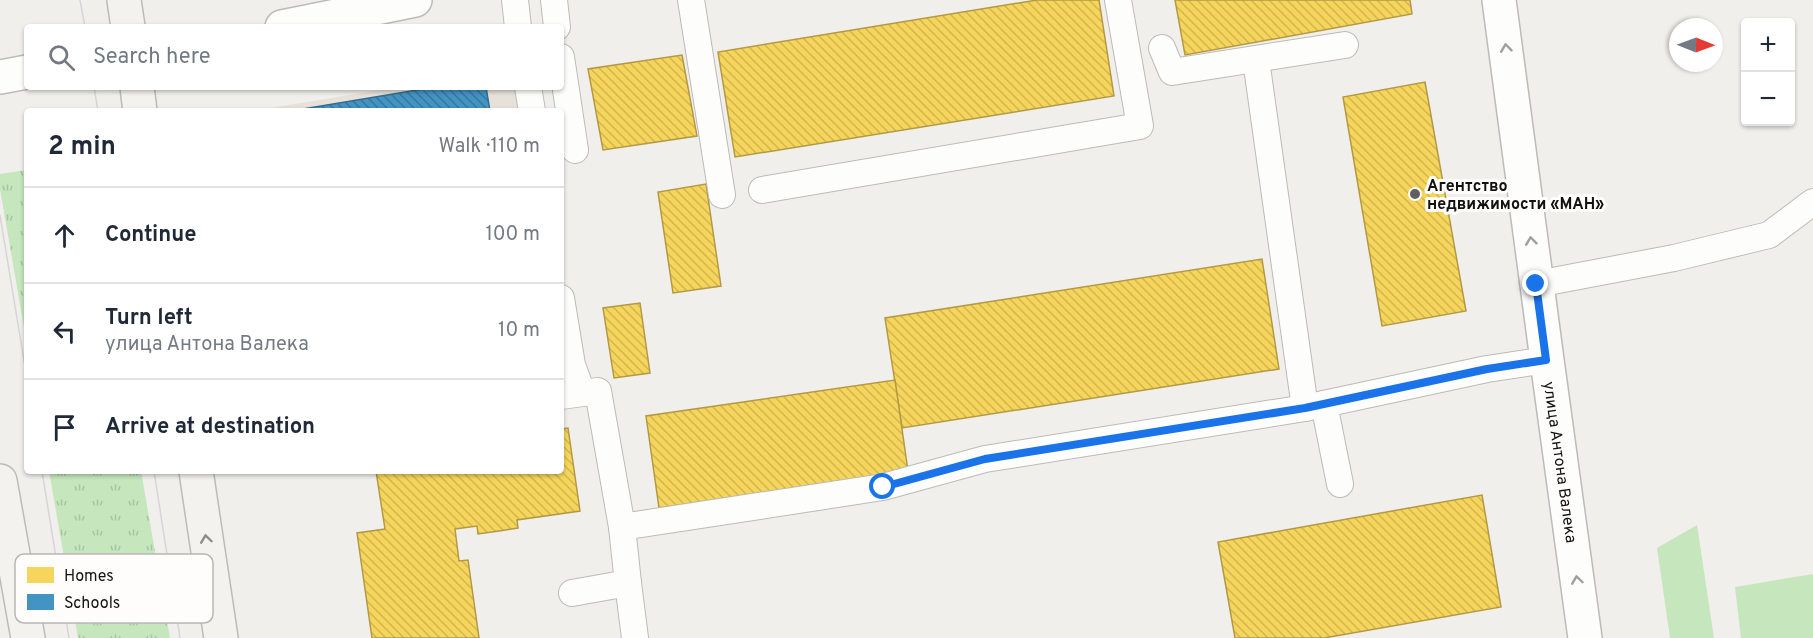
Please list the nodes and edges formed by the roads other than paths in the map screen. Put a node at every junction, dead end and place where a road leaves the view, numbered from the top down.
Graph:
1 (124, 0) edge
2 (415, 0) edge
3 (515, 0) edge
4 (554, 0) edge
5 (690, 0) edge
6 (1118, 0) edge
7 (1500, 0) edge
8 (128, 24) edge
9 (297, 24) edge
10 (518, 24) edge
11 (557, 24) edge
12 (1345, 45) dead end
13 (1162, 48) dead end
14 (1256, 60) junction
15 (24, 73) edge
16 (0, 77) edge
17 (564, 77) edge
18 (137, 90) edge
19 (528, 90) edge
20 (140, 108) edge
21 (532, 108) edge
22 (575, 150) dead end
23 (762, 190) dead end
24 (722, 195) dead end
25 (1813, 201) edge
26 (1536, 284) junction
27 (564, 316) edge
28 (1546, 360) junction
29 (571, 394) edge
30 (1315, 406) junction
31 (196, 474) edge
32 (0, 481) edge
33 (1340, 484) dead end
34 (622, 527) junction
35 (208, 554) edge
36 (15, 565) edge
37 (627, 583) junction
38 (213, 585) edge
39 (572, 593) dead end
40 (25, 623) edge
41 (28, 638) edge
42 (221, 638) edge
43 (636, 638) edge
44 (1585, 638) edge

1 - 8 main road
2 - 9 street
3 - 10 lane
4 - 11 lane
5 - 24 lane
6 - 23 lane
26 -> 7 street, улица Антона Валека
12 - 14 lane
13 - 14 lane
14 - 30 lane
15 - 16 street
17 - 22 lane
18 - 20 main road
19 - 21 lane
25 - 26 lane
26 - 28 street, улица Антона Валека
27 - 29 lane
28 - 30 lane
44 -> 28 street, улица Антона Валека
29 - 34 lane
30 - 33 lane
30 - 34 lane
35 -> 31 main road
32 - 36 main road
34 - 37 lane
37 - 39 lane
37 - 43 lane
42 -> 38 main road
40 - 41 main road

